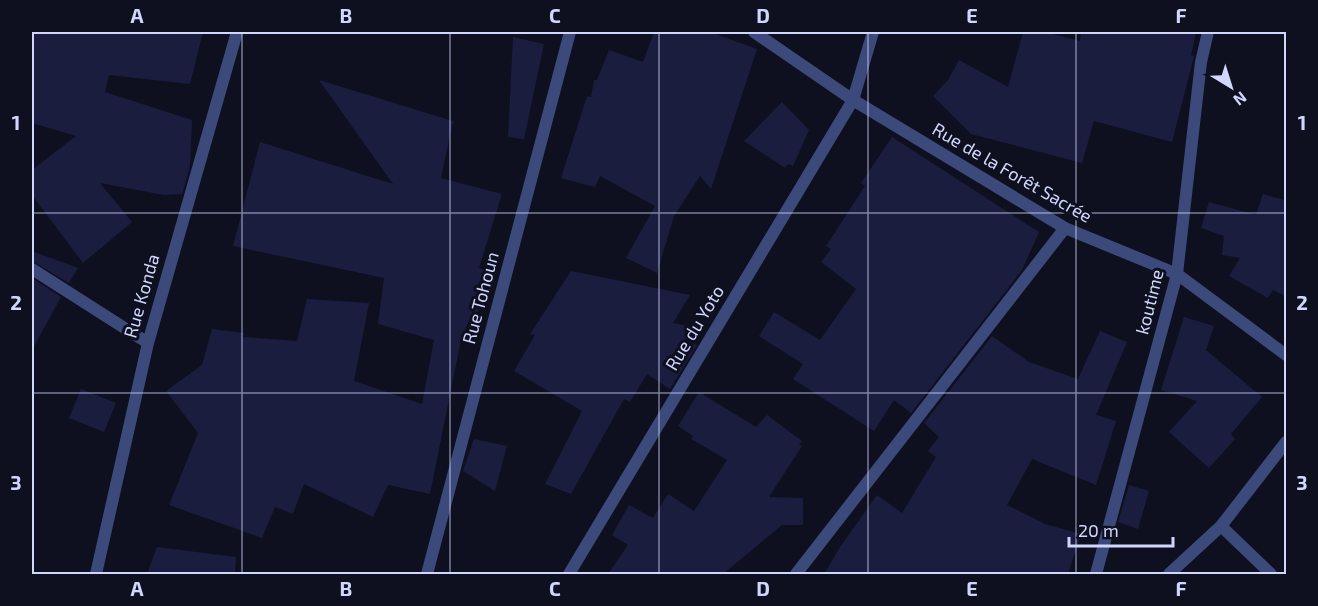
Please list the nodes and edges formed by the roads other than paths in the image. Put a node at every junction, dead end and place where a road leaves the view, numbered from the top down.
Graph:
1 (237, 32) edge
2 (570, 32) edge
3 (754, 32) edge
4 (873, 32) edge
5 (1208, 32) edge
6 (853, 100) junction
7 (1065, 228) junction
8 (32, 269) edge
9 (1177, 274) junction
10 (148, 343) junction
11 (1287, 355) edge
12 (1287, 442) edge
13 (1221, 526) junction
14 (96, 574) edge
15 (427, 574) edge
16 (569, 574) edge
17 (796, 574) edge
18 (1096, 574) edge
19 (1168, 574) edge
20 (1271, 574) edge

1 - 10 street, Rue Konda
2 - 15 street, Rue Tohoun
3 - 6 street, Rue de la Forêt Sacrée
4 - 6 street, Rue du Yoto
5 - 9 street, koutime
6 - 7 street, Rue de la Forêt Sacrée
6 - 16 street, Rue du Yoto
7 - 9 street, Rue de la Forêt Sacrée
7 - 17 street
8 - 10 street
9 - 11 street, Rue de la Forêt Sacrée
9 - 18 street, koutime
10 - 14 street, Rue Konda
12 - 13 street
13 - 19 street
13 - 20 street

